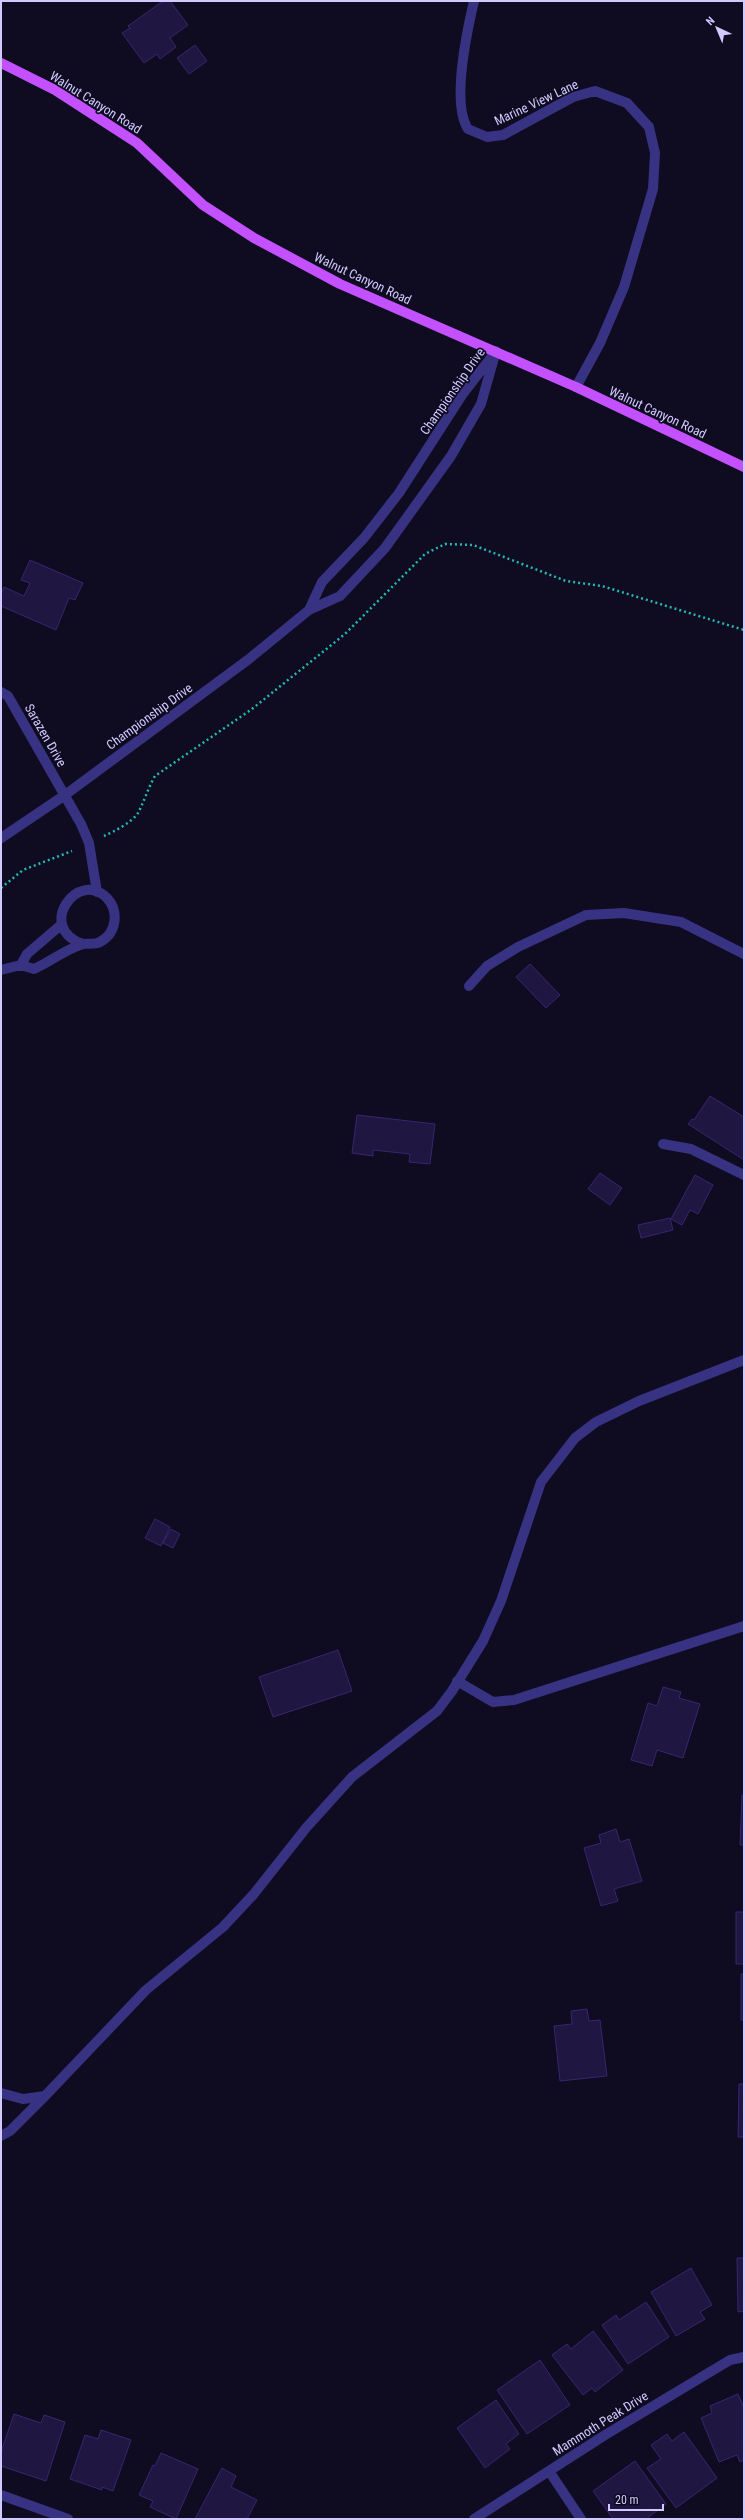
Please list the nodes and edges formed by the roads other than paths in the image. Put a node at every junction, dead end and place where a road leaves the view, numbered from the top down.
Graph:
1 (474, 1) edge
2 (1, 63) edge
3 (496, 352) junction
4 (576, 387) junction
5 (744, 466) edge
6 (309, 610) junction
7 (1, 692) edge
8 (65, 795) junction
9 (1, 838) edge
10 (97, 892) junction
11 (62, 924) junction
12 (83, 944) junction
13 (744, 954) edge
14 (21, 965) junction
15 (1, 970) edge
16 (469, 986) dead end
17 (663, 1144) dead end
18 (744, 1175) edge
19 (744, 1360) edge
20 (744, 1626) edge
21 (457, 1681) junction
22 (1, 2093) edge
23 (45, 2096) junction
24 (1, 2136) edge
25 (744, 2357) edge
26 (549, 2471) junction
27 (1, 2495) edge
28 (68, 2519) edge
29 (474, 2519) edge
30 (581, 2519) edge

1 - 4 street, Marine View Lane
2 - 3 main road, Walnut Canyon Road
3 - 4 main road, Walnut Canyon Road
3 - 6 street, Championship Drive
3 - 6 street, Championship Drive
4 - 5 main road, Walnut Canyon Road
6 - 8 street, Championship Drive
7 - 8 street, Sarazen Drive
8 - 9 street, Championship Drive
8 - 10 street, Sarazen Drive
10 - 11 street
10 - 12 street
11 - 12 street
11 - 14 street
12 - 14 street
13 - 16 street
14 - 15 street
17 - 18 street
19 - 21 street
20 - 21 street
21 - 23 street
22 - 23 street
23 - 24 street
25 - 26 street, Mammoth Peak Drive
26 - 29 street, Mammoth Peak Drive
26 - 30 street
27 - 28 street

